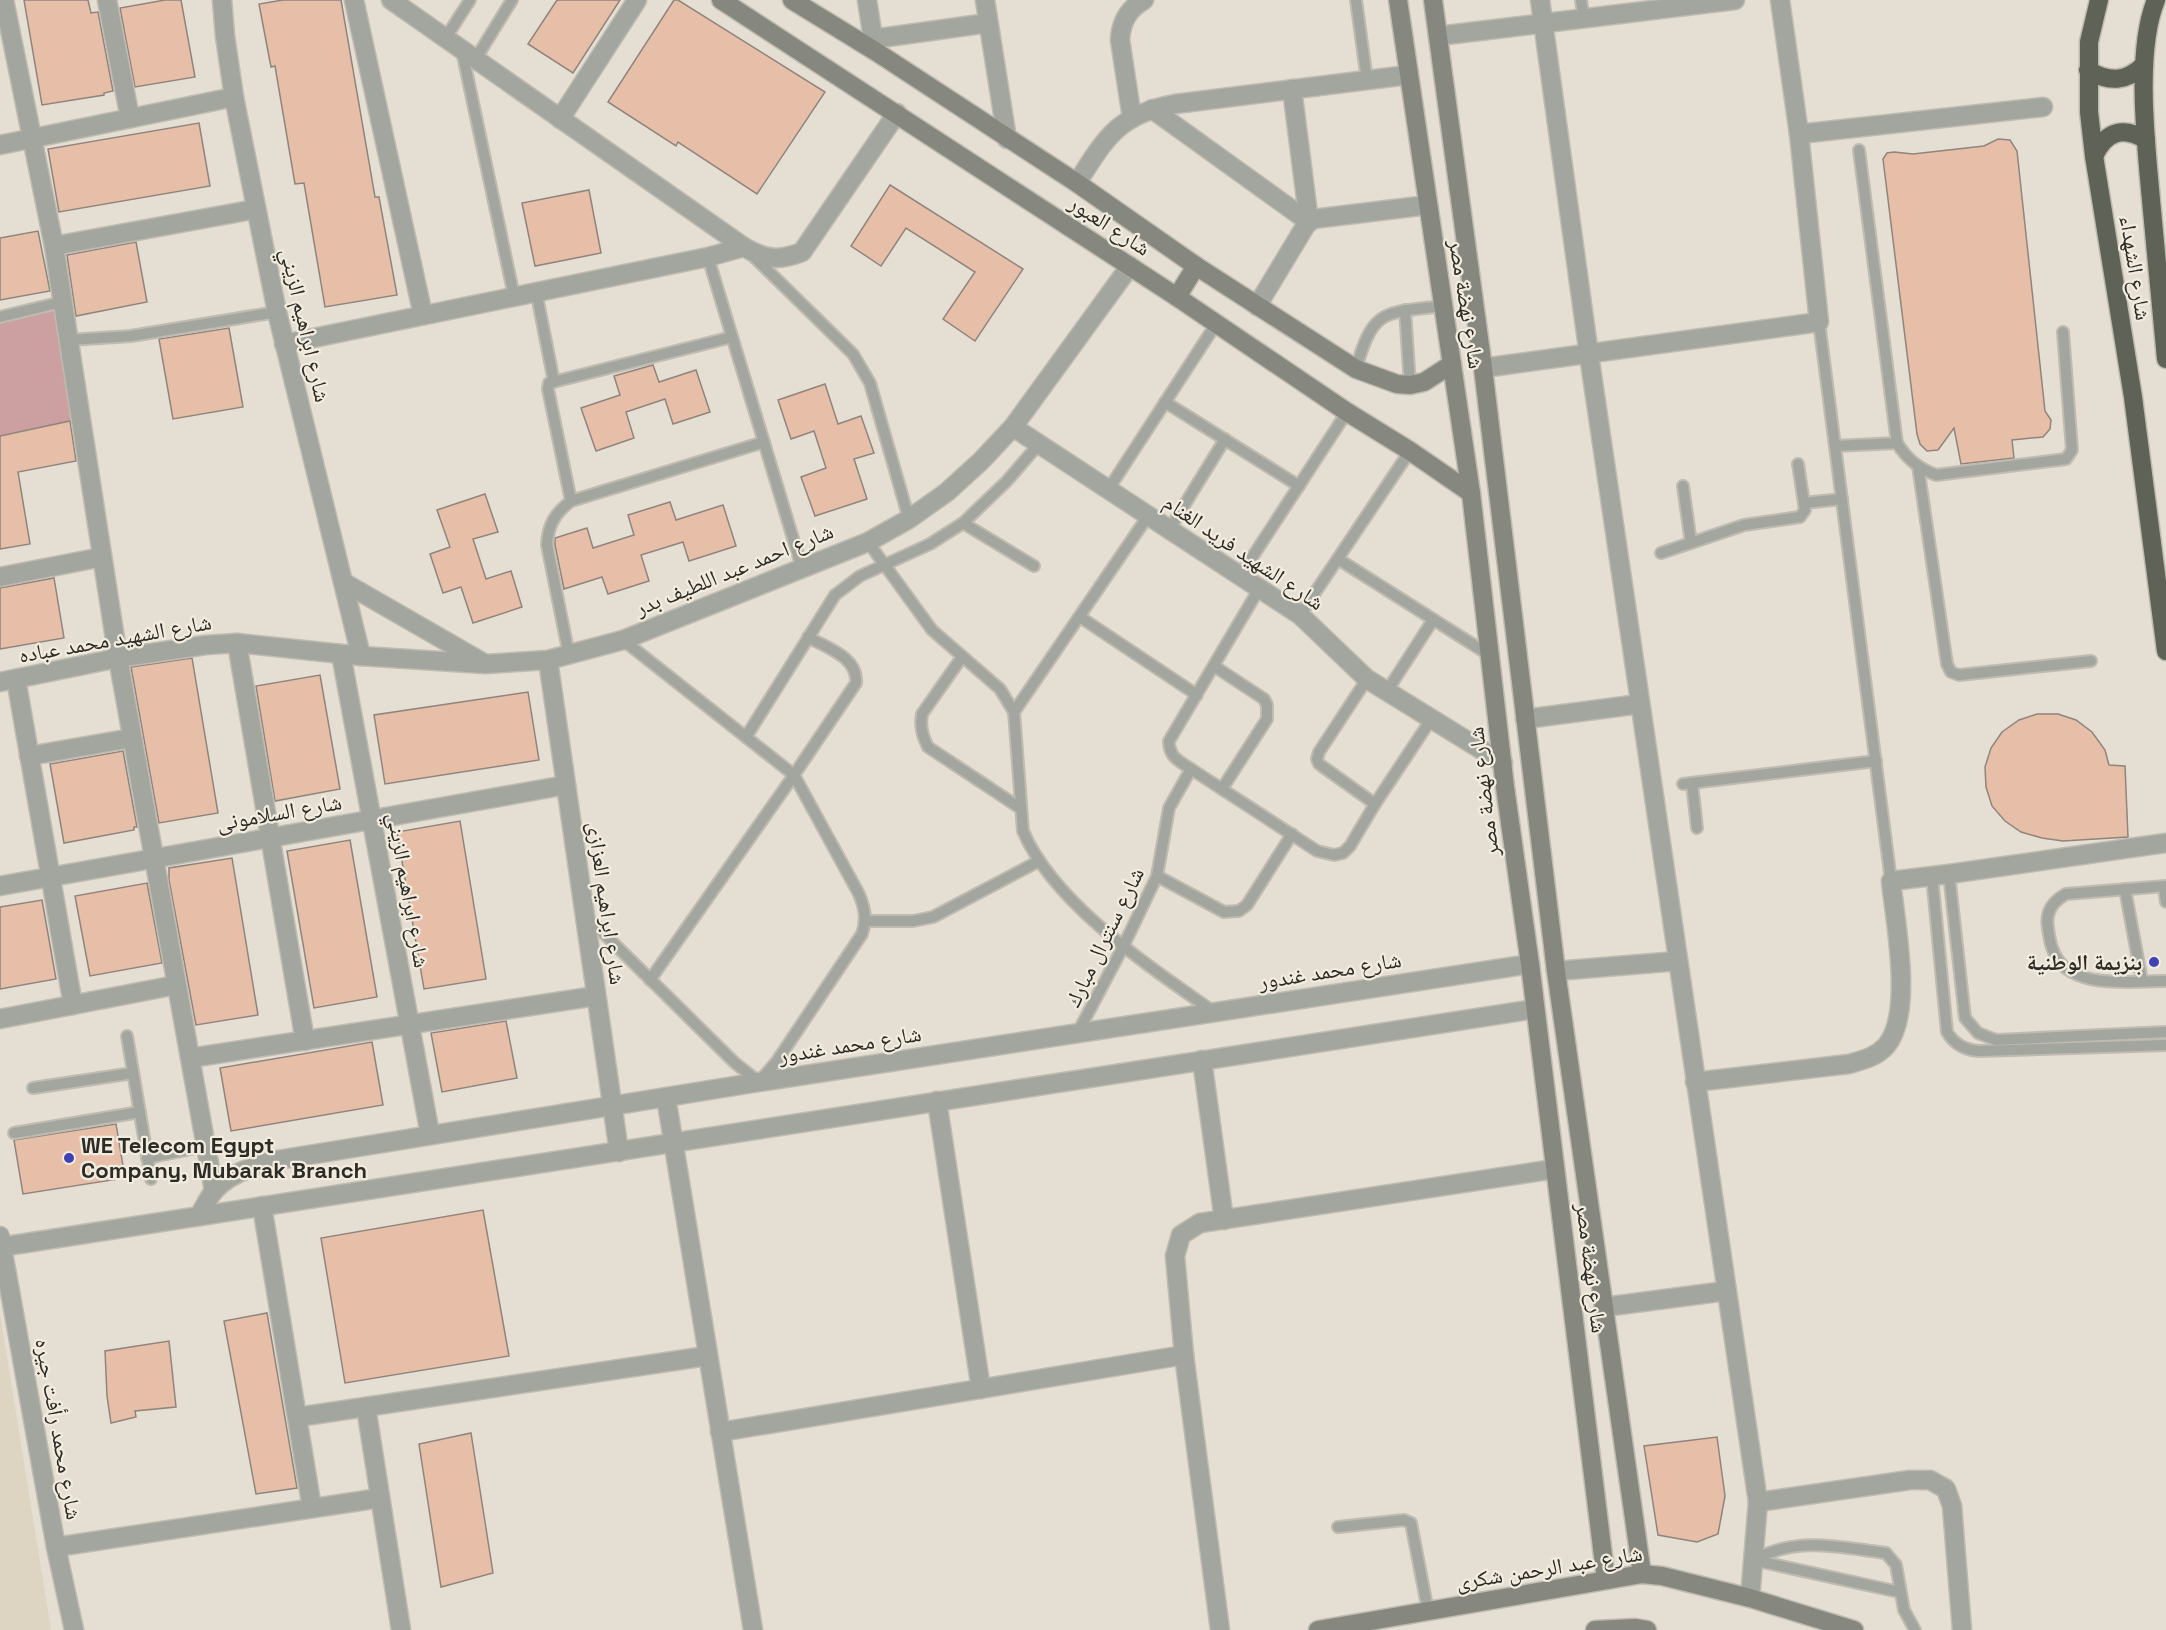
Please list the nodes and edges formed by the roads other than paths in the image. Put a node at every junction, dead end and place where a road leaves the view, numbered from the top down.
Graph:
1 (4, 0) edge
2 (107, 0) edge
3 (222, 0) edge
4 (354, 0) edge
5 (391, 0) edge
6 (471, 0) edge
7 (512, 0) edge
8 (637, 0) edge
9 (721, 0) edge
10 (792, 0) edge
11 (867, 0) edge
12 (985, 0) edge
13 (1144, 0) edge
14 (1356, 0) edge
15 (1398, 0) edge
16 (1433, 0) edge
17 (1540, 0) edge
18 (1581, 0) edge
19 (1736, 0) edge
20 (1780, 0) edge
21 (2099, 0) edge
22 (2156, 0) edge
23 (1584, 20) junction
24 (988, 23) junction
25 (1544, 25) junction
26 (1438, 36) junction
27 (445, 39) junction
28 (874, 45) junction
29 (468, 55) junction
30 (2144, 65) junction
31 (2088, 70) junction
32 (1408, 75) junction
33 (1367, 80) junction
34 (1292, 89) junction
35 (234, 97) junction
36 (2043, 107) dead end
37 (1152, 109) junction
38 (897, 113) junction
39 (130, 118) junction
40 (1132, 118) junction
41 (560, 119) junction
42 (1799, 134) junction
43 (33, 139) junction
44 (1007, 139) junction
45 (2146, 140) junction
46 (0, 146) edge
47 (1859, 150) dead end
48 (2094, 156) junction
49 (1077, 183) junction
50 (1428, 206) junction
51 (256, 209) junction
52 (1309, 222) junction
53 (54, 246) junction
54 (744, 247) junction
55 (708, 257) junction
56 (1130, 266) junction
57 (1196, 266) junction
58 (536, 291) junction
59 (514, 296) junction
60 (1177, 297) junction
61 (62, 302) junction
62 (1257, 306) junction
63 (1443, 306) junction
64 (1406, 310) junction
65 (276, 312) junction
66 (423, 315) junction
67 (0, 317) edge
68 (1819, 322) junction
69 (1216, 324) junction
70 (2063, 332) dead end
71 (732, 336) junction
72 (69, 340) junction
73 (284, 344) junction
74 (1589, 355) junction
75 (2166, 359) edge
76 (1452, 364) junction
77 (1483, 368) junction
78 (1356, 369) junction
79 (554, 382) junction
80 (1410, 385) junction
81 (1165, 402) junction
82 (1347, 412) junction
83 (1013, 427) junction
84 (1225, 439) junction
85 (764, 442) junction
86 (1897, 443) junction
87 (1039, 444) junction
88 (1835, 446) junction
89 (1410, 451) junction
90 (1798, 464) dead end
91 (1918, 466) junction
92 (1299, 486) junction
93 (1683, 486) dead end
94 (1108, 490) junction
95 (1471, 493) junction
96 (1842, 499) junction
97 (570, 501) junction
98 (1804, 503) junction
99 (1148, 516) junction
100 (909, 519) junction
101 (963, 523) junction
102 (1169, 530) junction
103 (868, 542) junction
104 (1691, 543) junction
105 (1661, 552) dead end
106 (102, 557) junction
107 (1338, 559) junction
108 (885, 564) junction
109 (1034, 566) dead end
110 (802, 568) junction
111 (1239, 576) junction
112 (0, 577) edge
113 (343, 582) junction
114 (1259, 589) junction
115 (1300, 615) junction
116 (1080, 616) junction
117 (1432, 620) junction
118 (808, 637) junction
119 (623, 640) junction
120 (237, 643) junction
121 (2166, 651) edge
122 (341, 654) junction
123 (569, 655) junction
124 (361, 657) junction
125 (962, 657) junction
126 (1491, 657) junction
127 (118, 658) junction
128 (548, 660) junction
129 (2091, 661) dead end
130 (485, 664) junction
131 (1214, 666) junction
132 (1367, 679) junction
133 (8, 681) edge
134 (1387, 691) junction
135 (1197, 695) junction
136 (1640, 704) junction
137 (1014, 712) junction
138 (1432, 718) junction
139 (1526, 719) junction
140 (746, 737) junction
141 (132, 738) junction
142 (29, 756) junction
143 (1876, 761) junction
144 (1503, 763) junction
145 (1191, 769) junction
146 (794, 775) junction
147 (566, 785) junction
148 (1222, 789) junction
149 (1375, 804) junction
150 (1020, 808) junction
151 (371, 819) junction
152 (1697, 828) dead end
153 (1292, 834) junction
154 (270, 837) junction
155 (2166, 843) edge
156 (153, 858) junction
157 (1039, 861) junction
158 (1941, 875) junction
159 (1157, 876) junction
160 (50, 877) junction
161 (1891, 880) junction
162 (0, 886) edge
163 (2165, 887) edge
164 (2125, 889) junction
165 (2166, 902) edge
166 (586, 916) junction
167 (866, 921) junction
168 (1123, 947) junction
169 (1678, 961) junction
170 (1530, 964) junction
171 (1556, 971) junction
172 (650, 980) junction
173 (2142, 981) junction
174 (2166, 981) edge
175 (176, 986) junction
176 (596, 996) junction
177 (73, 1005) junction
178 (1964, 1008) junction
179 (1535, 1009) junction
180 (1945, 1010) junction
181 (1214, 1012) junction
182 (0, 1019) edge
183 (409, 1025) junction
184 (2166, 1032) edge
185 (1077, 1034) junction
186 (127, 1036) dead end
187 (305, 1041) junction
188 (2166, 1045) edge
189 (190, 1058) junction
190 (1202, 1060) junction
191 (133, 1073) junction
192 (759, 1082) junction
193 (1695, 1082) junction
194 (33, 1088) dead end
195 (666, 1097) junction
196 (937, 1101) junction
197 (612, 1106) junction
198 (140, 1112) junction
199 (14, 1133) dead end
200 (430, 1134) junction
201 (673, 1144) junction
202 (206, 1146) junction
203 (619, 1152) junction
204 (147, 1158) junction
205 (1555, 1169) junction
206 (151, 1179) dead end
207 (214, 1191) junction
208 (262, 1206) junction
209 (199, 1216) junction
210 (1224, 1220) junction
211 (0, 1243) edge
212 (4, 1278) edge
213 (1726, 1291) junction
214 (1604, 1307) junction
215 (1184, 1355) junction
216 (707, 1356) junction
217 (981, 1389) junction
218 (366, 1407) junction
219 (298, 1417) junction
220 (1621, 1428) junction
221 (720, 1432) junction
222 (1588, 1433) junction
223 (380, 1498) junction
224 (1758, 1502) junction
225 (312, 1508) junction
226 (1338, 1527) dead end
227 (56, 1547) junction
228 (1753, 1560) junction
229 (1642, 1574) junction
230 (1606, 1580) junction
231 (1899, 1592) junction
232 (1749, 1598) junction
233 (1428, 1611) junction
234 (1845, 1628) edge
235 (74, 1630) edge
236 (401, 1630) edge
237 (753, 1630) edge
238 (1220, 1630) edge
239 (1318, 1630) edge
240 (1595, 1630) edge
241 (1647, 1630) edge
242 (1915, 1630) edge
243 (1962, 1630) edge

1 - 43 street
2 - 39 street
3 - 35 street, شارع ابراهيم الزيني
4 - 66 street
5 - 27 street
6 - 27 lane
7 - 29 lane
8 - 41 street
9 - 38 street, شارع العبور
10 - 28 street, شارع العبور
11 - 28 street
12 - 24 street
13 - 40 street
14 - 33 lane
15 - 32 street, شارع نهضة مصر
16 - 26 street, شارع نهضة مصر
17 - 25 street
18 - 23 lane
19 - 23 street
20 - 42 street
21 - 31 highway, شارع الشهداء
22 - 30 highway, شارع الشهداء
23 - 25 street
24 - 28 street
24 - 44 street
25 - 26 street
25 - 74 street
26 - 77 street, شارع نهضة مصر
27 - 29 street
28 - 44 street, شارع العبور
29 - 41 street
29 - 59 lane
30 - 31 highway
30 - 45 highway, شارع الشهداء
31 - 48 highway, شارع الشهداء
32 - 33 street
32 - 50 street, شارع نهضة مصر
33 - 34 street
34 - 37 street
34 - 52 street
35 - 39 street
35 - 51 street, شارع ابراهيم الزيني
36 - 42 street
37 - 40 street
37 - 52 street
38 - 54 street
38 - 56 street, شارع العبور
39 - 43 street
40 - 49 street
41 - 54 street
42 - 68 street
43 - 46 street
43 - 53 street
44 - 49 street, شارع العبور
45 - 48 highway
45 - 75 highway, شارع الشهداء
47 - 86 lane
48 - 121 highway, شارع الشهداء
49 - 57 street, شارع العبور
50 - 52 street
50 - 63 street, شارع نهضة مصر
51 - 53 street
51 - 65 street, شارع ابراهيم الزيني
52 - 62 street
53 - 61 street
54 - 55 street
54 - 100 lane
55 - 58 street
55 - 71 lane
56 - 60 street, شارع العبور
56 - 83 street, شارع احمد عبد اللطيف بدر
57 - 60 street
57 - 62 street, شارع العبور
58 - 59 street
58 - 79 lane
59 - 66 street
60 - 69 street, شارع العبور
61 - 67 lane
61 - 72 street
62 - 78 street, شارع العبور
63 - 64 lane
63 - 76 street, شارع نهضة مصر
64 - 78 lane
64 - 80 lane
65 - 72 lane
65 - 73 street, شارع ابراهيم الزيني
66 - 73 street
68 - 74 street
68 - 88 lane
69 - 81 lane
69 - 82 street, شارع العبور
70 - 91 lane
71 - 79 lane
71 - 85 lane
72 - 106 street
73 - 113 street, شارع ابراهيم الزيني
74 - 77 street
74 - 136 street
76 - 80 street
76 - 95 street, شارع نهضة مصر
77 - 139 street, شارع نهضة مصر
78 - 80 street, شارع العبور
79 - 97 lane
81 - 84 lane
81 - 94 lane
82 - 89 street, شارع العبور
82 - 92 lane
83 - 87 street, شارع الشهيد فريد الغنام
83 - 100 street, شارع احمد عبد اللطيف بدر
84 - 92 lane
84 - 102 lane
85 - 97 lane
85 - 110 lane
86 - 88 lane
86 - 91 lane
87 - 94 street, شارع الشهيد فريد الغنام
87 - 101 lane
88 - 96 lane
89 - 95 street, شارع العبور
89 - 107 lane
90 - 98 lane
91 - 129 lane
92 - 111 lane
93 - 104 lane
94 - 99 street, شارع الشهيد فريد الغنام
95 - 126 street, شارع نهضة مصر
96 - 98 lane
96 - 143 lane
97 - 123 lane
98 - 104 lane
99 - 102 street, شارع الشهيد فريد الغنام
99 - 116 lane
100 - 103 street, شارع احمد عبد اللطيف بدر
101 - 108 lane
101 - 109 lane
102 - 111 street, شارع الشهيد فريد الغنام
103 - 108 lane
103 - 110 street, شارع احمد عبد اللطيف بدر
104 - 105 lane
106 - 112 street
106 - 127 street
107 - 115 lane
107 - 117 lane
108 - 118 lane
108 - 125 lane
110 - 119 street, شارع احمد عبد اللطيف بدر
111 - 114 street, شارع الشهيد فريد الغنام
113 - 124 street, شارع ابراهيم الزيني
113 - 130 street
114 - 115 street, شارع الشهيد فريد الغنام
114 - 131 lane
115 - 132 street, شارع الشهيد فريد الغنام
116 - 135 lane
116 - 137 lane
117 - 126 lane
117 - 134 lane
118 - 140 lane
118 - 146 lane
119 - 123 street, شارع احمد عبد اللطيف بدر
119 - 140 lane
120 - 122 street, شارع احمد عبد اللطيف بدر
120 - 127 street, شارع الشهيد محمد عباده
120 - 154 street
122 - 124 street, شارع احمد عبد اللطيف بدر
122 - 151 street, شارع ابراهيم الزيني
123 - 128 street, شارع احمد عبد اللطيف بدر
124 - 130 street, شارع احمد عبد اللطيف بدر
125 - 137 lane
125 - 150 lane
126 - 144 street, شارع نهضة مصر
127 - 133 street, شارع الشهيد محمد عباده
127 - 141 street
128 - 130 street, شارع احمد عبد اللطيف بدر
128 - 147 street, شارع ابراهيم العزازى
131 - 135 lane
131 - 148 lane
132 - 134 street, شارع الشهيد فريد الغنام
132 - 149 lane
133 - 142 street
134 - 138 street, شارع الشهيد فريد الغنام
135 - 145 lane
136 - 139 street
136 - 169 street
137 - 150 lane
138 - 144 street, شارع الشهيد فريد الغنام
138 - 149 lane
139 - 171 street, شارع نهضة مصر
140 - 146 lane
141 - 142 street
141 - 156 street
142 - 160 street
143 - 152 lane
143 - 161 lane
144 - 170 street, شارع نهضة مصر
145 - 148 lane
145 - 159 lane, شارع سنترال مبارك
146 - 167 lane
146 - 172 lane
147 - 151 street, شارع السلامونى
147 - 166 street, شارع ابراهيم العزازى
148 - 153 lane
149 - 153 lane
150 - 157 lane
151 - 154 street, شارع السلامونى
151 - 183 street, شارع ابراهيم الزيني
153 - 159 lane
154 - 156 street, شارع السلامونى
154 - 187 street
155 - 158 street
156 - 160 street, شارع السلامونى
156 - 175 street
157 - 167 lane
157 - 168 lane
158 - 161 street
158 - 178 lane
158 - 180 lane
159 - 168 lane, شارع سنترال مبارك
160 - 162 street, شارع السلامونى
160 - 177 street
161 - 193 street
163 - 164 lane
163 - 165 lane
164 - 173 lane
164 - 173 lane
166 - 172 lane
166 - 176 street, شارع ابراهيم العزازى
167 - 192 lane
168 - 181 lane
168 - 185 lane, شارع سنترال مبارك
169 - 171 street
169 - 193 street
170 - 179 street, شارع نهضة مصر
170 - 181 street, شارع محمد غندور
171 - 214 street, شارع نهضة مصر
172 - 192 lane
173 - 174 lane
175 - 177 street
175 - 189 street
176 - 183 street
176 - 197 street, شارع ابراهيم العزازى
177 - 182 street
178 - 180 lane
178 - 184 lane
179 - 190 street
179 - 205 street, شارع نهضة مصر
180 - 188 lane
181 - 185 street, شارع محمد غندور
183 - 187 street
183 - 200 street, شارع ابراهيم الزيني
185 - 192 street, شارع محمد غندور
186 - 191 lane
187 - 189 street
189 - 202 street
190 - 196 street
190 - 210 street
191 - 194 lane
191 - 198 lane
192 - 195 street, شارع محمد غندور
193 - 213 street
195 - 197 street, شارع محمد غندور
195 - 201 street
196 - 201 street
196 - 217 street
197 - 200 street, شارع محمد غندور
197 - 203 street, شارع ابراهيم العزازى
198 - 199 lane
198 - 204 lane
200 - 207 street, شارع محمد غندور
201 - 203 street
201 - 216 street
202 - 204 lane
202 - 207 street
203 - 208 street
204 - 206 lane
205 - 210 street
205 - 222 street, شارع نهضة مصر
207 - 209 street, شارع محمد غندور
208 - 209 street
208 - 219 street
209 - 211 street
210 - 215 street
211 - 212 street, شارع محمد رأفت جيره
212 - 227 street, شارع محمد رأفت جيره
213 - 214 street
213 - 224 street
214 - 220 street, شارع نهضة مصر
215 - 217 street
215 - 238 street
216 - 218 street
216 - 221 street
217 - 221 street
218 - 219 street
218 - 223 street
219 - 225 street
220 - 222 street
220 - 229 street, شارع نهضة مصر
221 - 237 street
222 - 230 street, شارع نهضة مصر
223 - 225 street
223 - 236 street
224 - 228 street
224 - 243 street
225 - 227 street
226 - 233 lane
227 - 235 street, شارع محمد رأفت جيره
228 - 231 lane
228 - 231 lane
228 - 232 street
229 - 230 street, شارع عبد الرحمن شكرى
229 - 232 street, شارع عبد الرحمن شكرى
230 - 233 street, شارع عبد الرحمن شكرى
231 - 242 lane
232 - 234 street, شارع عبد الرحمن شكرى
233 - 239 street, شارع عبد الرحمن شكرى
240 - 241 street

